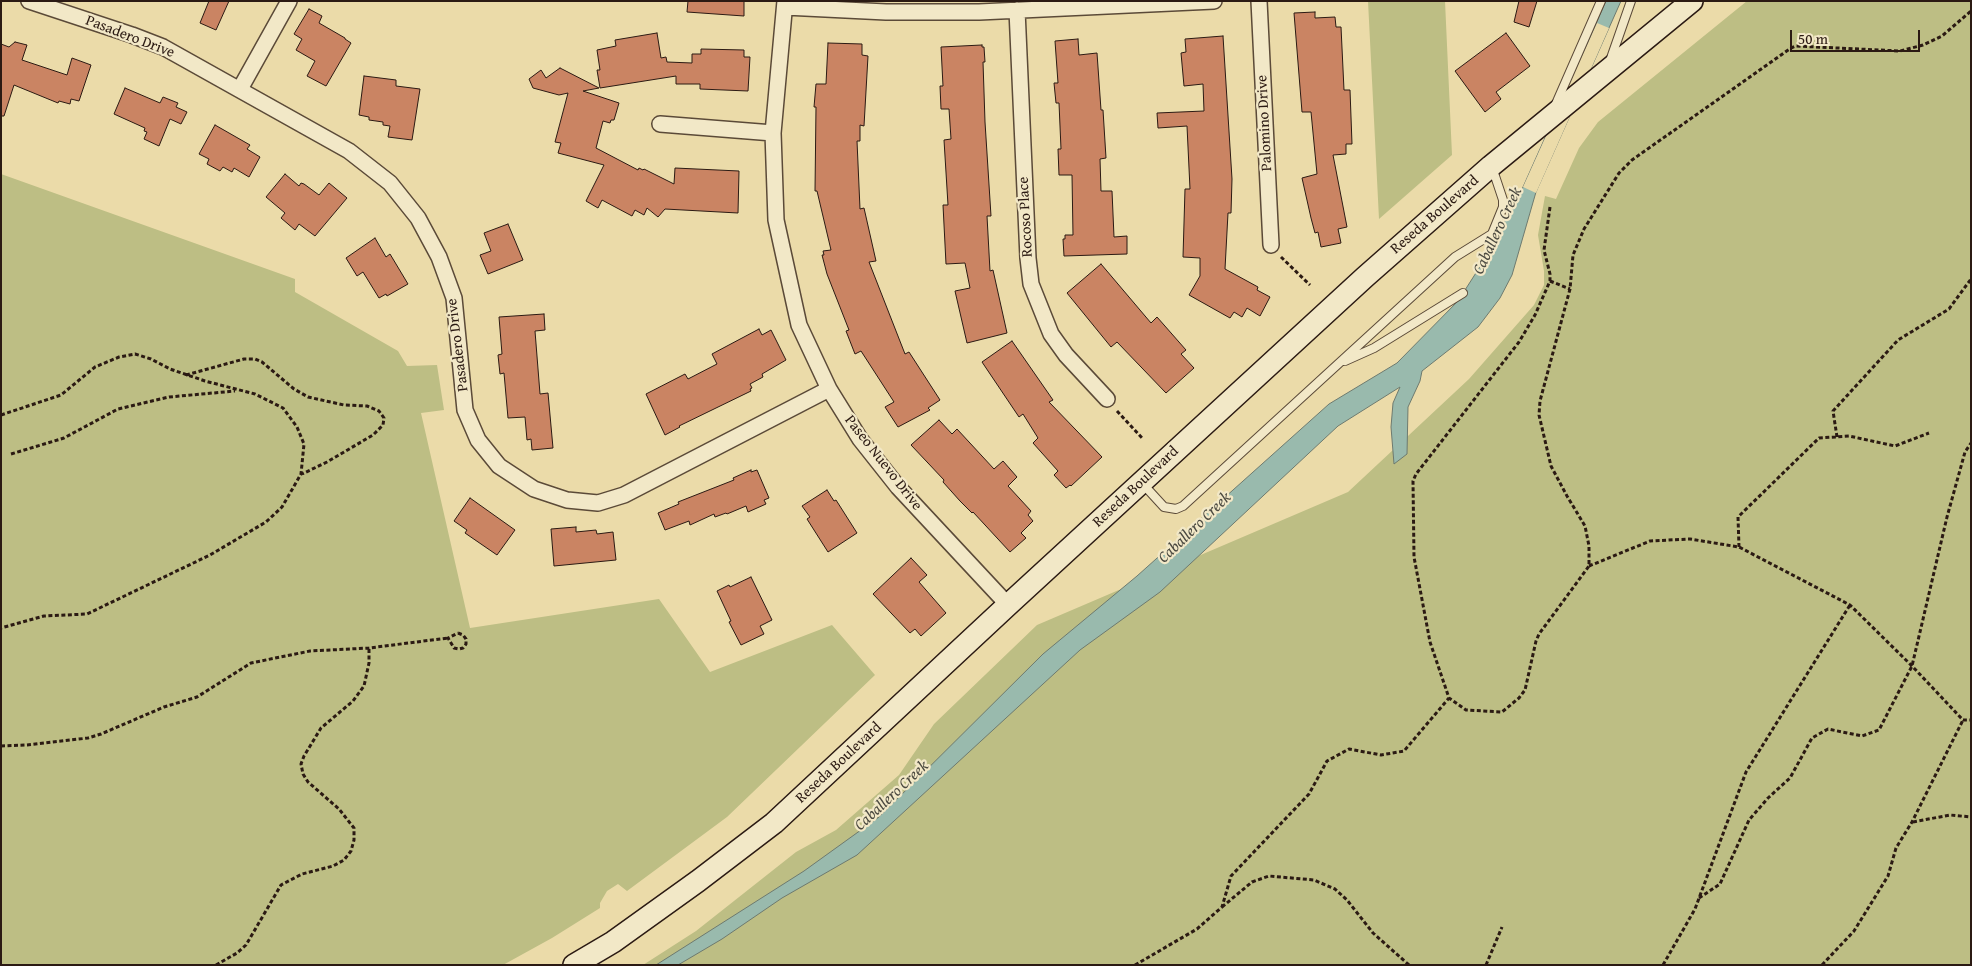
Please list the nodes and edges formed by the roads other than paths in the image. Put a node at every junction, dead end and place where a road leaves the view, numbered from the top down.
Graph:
1 (29, 1) edge
2 (289, 1) edge
3 (1214, 1) edge
4 (1258, 1) edge
5 (1602, 1) edge
6 (1631, 1) edge
7 (1692, 1) edge
8 (785, 4) edge
9 (1017, 10) junction
10 (1606, 71) junction
11 (240, 89) junction
12 (1553, 115) junction
13 (660, 124) dead end
14 (773, 133) junction
15 (1491, 166) junction
16 (1271, 245) road end
17 (1463, 293) dead end
18 (1338, 364) junction
19 (829, 389) junction
20 (1106, 399) road end
21 (1141, 482) junction
22 (1008, 605) junction
23 (574, 965) edge

1 - 11 street, Pasadero Drive
2 - 11 street
3 - 9 street
4 - 16 street, Palomino Drive
5 - 12 lane
6 - 10 lane
7 - 10 main road, Reseda Boulevard
8 - 9 street
8 - 14 street, Paseo Nuevo Drive
9 - 20 street, Rocoso Place
10 - 12 main road, Reseda Boulevard
11 - 19 street, Pasadero Drive
12 - 15 main road, Reseda Boulevard
13 - 14 street
14 - 19 street, Paseo Nuevo Drive
15 - 18 lane
15 - 21 main road, Reseda Boulevard
17 - 18 lane
18 - 21 lane
19 - 22 street, Paseo Nuevo Drive
21 - 22 main road, Reseda Boulevard
22 - 23 main road, Reseda Boulevard

